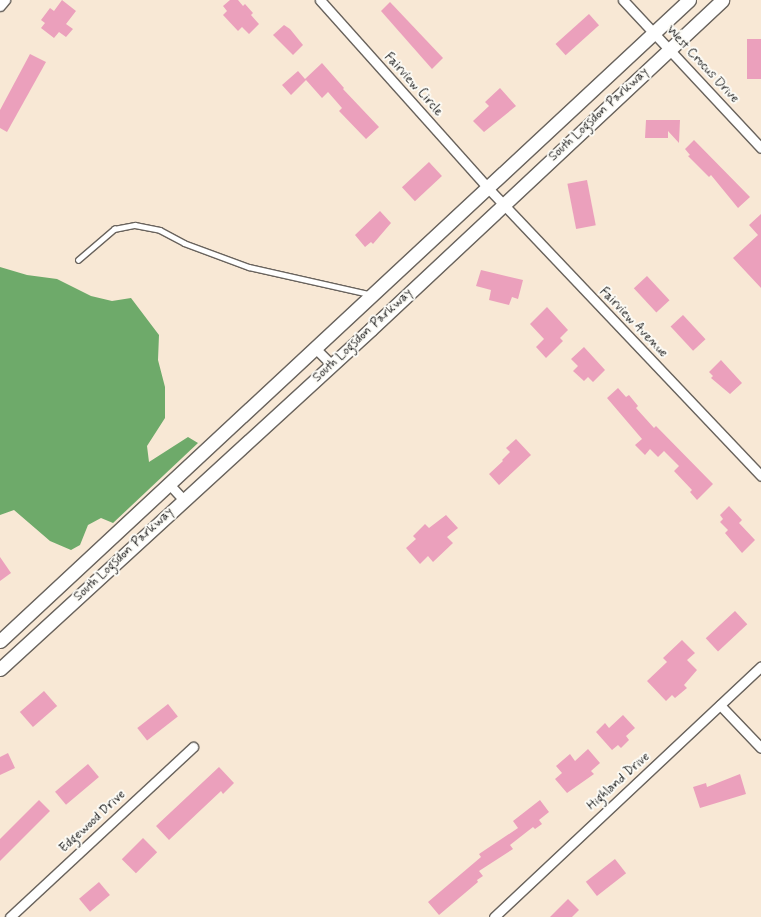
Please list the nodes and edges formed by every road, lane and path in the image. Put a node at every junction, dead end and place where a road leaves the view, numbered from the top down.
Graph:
1 (5, 0) edge
2 (320, 0) edge
3 (624, 0) edge
4 (689, 0) edge
5 (722, 0) edge
6 (0, 6) edge
7 (654, 33) junction
8 (669, 49) junction
9 (761, 148) edge
10 (487, 187) junction
11 (503, 204) junction
12 (78, 260) dead end
13 (371, 294) junction
14 (314, 347) junction
15 (332, 365) junction
16 (761, 476) edge
17 (168, 483) junction
18 (184, 500) junction
19 (0, 641) edge
20 (761, 666) edge
21 (0, 669) edge
22 (720, 705) junction
23 (193, 747) dead end
24 (761, 748) edge
25 (10, 917) edge
26 (494, 917) edge

1 - 6 street
2 - 10 street, Fairview Circle
3 - 7 street, West Crocus Drive
4 - 7 main road, South Logsdon Parkway
5 - 8 main road, South Logsdon Parkway
7 - 8 street, West Crocus Drive
7 - 10 main road, South Logsdon Parkway
8 - 9 street, West Crocus Drive
8 - 11 main road, South Logsdon Parkway
10 - 11 street, Fairview Avenue
10 - 13 main road, South Logsdon Parkway
11 - 15 main road, South Logsdon Parkway
11 - 16 street, Fairview Avenue
12 - 13 lane
13 - 14 main road, South Logsdon Parkway
14 - 15 street
14 - 17 main road, South Logsdon Parkway
15 - 18 main road, South Logsdon Parkway
17 - 18 street
17 - 19 main road, South Logsdon Parkway
18 - 21 main road, South Logsdon Parkway
20 - 22 street, Highland Drive
22 - 24 street
22 - 26 street, Highland Drive
23 - 25 street, Edgewood Drive

